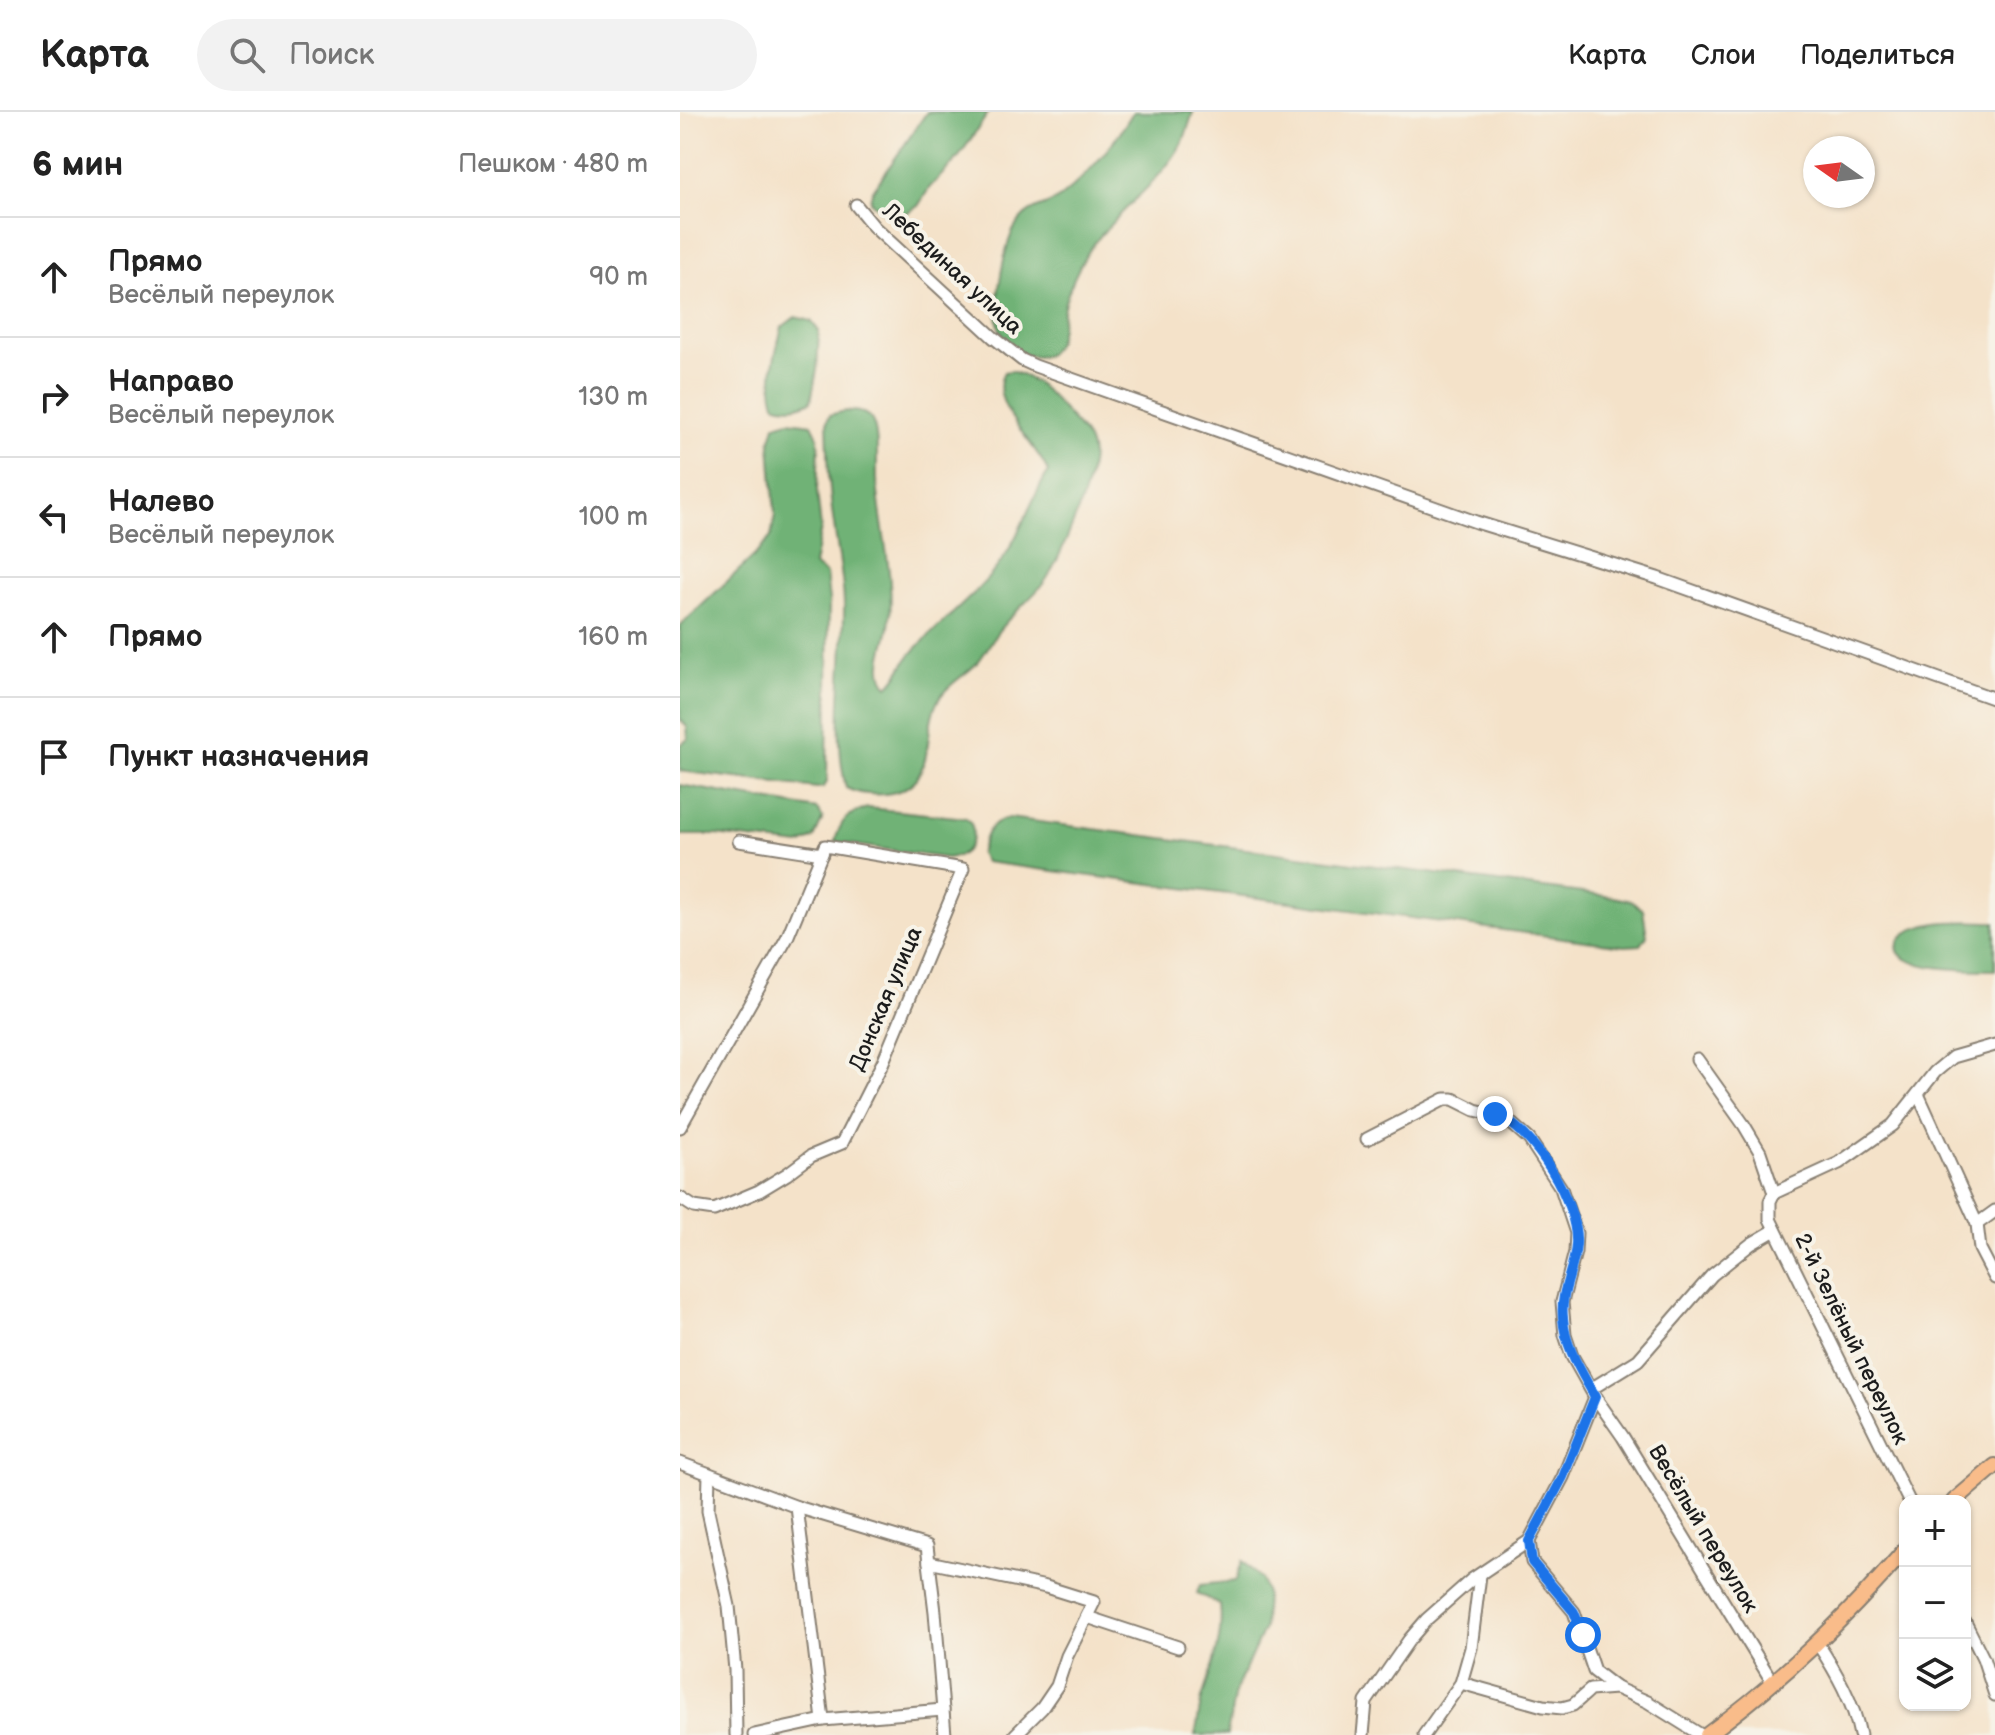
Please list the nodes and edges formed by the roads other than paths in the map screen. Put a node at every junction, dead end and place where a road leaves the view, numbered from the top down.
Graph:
1 (856, 205) dead end
2 (1995, 699) edge
3 (739, 841) dead end
4 (823, 850) junction
5 (1995, 1045) edge
6 (1697, 1059) dead end
7 (1918, 1094) junction
8 (680, 1127) edge
9 (1367, 1139) dead end
10 (1774, 1193) junction
11 (680, 1198) edge
12 (1995, 1211) edge
13 (1977, 1224) junction
14 (1775, 1230) junction
15 (1995, 1278) edge
16 (1593, 1393) junction
17 (680, 1463) edge
18 (1995, 1466) edge
19 (709, 1474) junction
20 (1906, 1495) edge
21 (1961, 1495) edge
22 (797, 1507) junction
23 (1529, 1541) junction
24 (1899, 1556) edge
25 (1500, 1561) junction
26 (929, 1562) junction
27 (1535, 1566) junction
28 (1480, 1575) junction
29 (1087, 1617) junction
30 (1971, 1634) edge
31 (1818, 1644) junction
32 (1178, 1647) dead end
33 (1461, 1683) junction
34 (1773, 1683) junction
35 (1616, 1688) junction
36 (1995, 1695) edge
37 (943, 1710) junction
38 (823, 1720) junction
39 (736, 1735) edge
40 (754, 1735) edge
41 (945, 1735) edge
42 (1015, 1735) edge
43 (1363, 1735) edge
44 (1424, 1735) edge
45 (1704, 1735) edge
46 (1860, 1735) edge

1 - 2 street, Лебединая улица
3 - 4 street
4 - 8 street
4 - 11 street, Донская улица
5 - 7 street
6 - 10 street, 2-й Зелёный переулок
7 - 10 street
7 - 13 street
9 - 16 street, Весёлый переулок
10 - 14 street, 2-й Зелёный переулок
12 - 13 street
13 - 15 street
14 - 16 street
14 - 20 street, 2-й Зелёный переулок
16 - 23 street
16 - 34 street, Весёлый переулок
17 - 19 street
18 - 21 main road
19 - 22 street
19 - 39 street
22 - 26 street
22 - 38 street
23 - 25 street
23 - 27 street
24 - 31 main road
25 - 27 street
25 - 28 street
26 - 29 street
26 - 37 street
27 - 35 street
28 - 33 street
28 - 43 street
29 - 32 street
29 - 42 street
30 - 36 street
31 - 34 main road
31 - 46 street
33 - 35 street
33 - 44 street
34 - 45 main road
35 - 45 street
37 - 38 street
37 - 41 street
38 - 40 street

